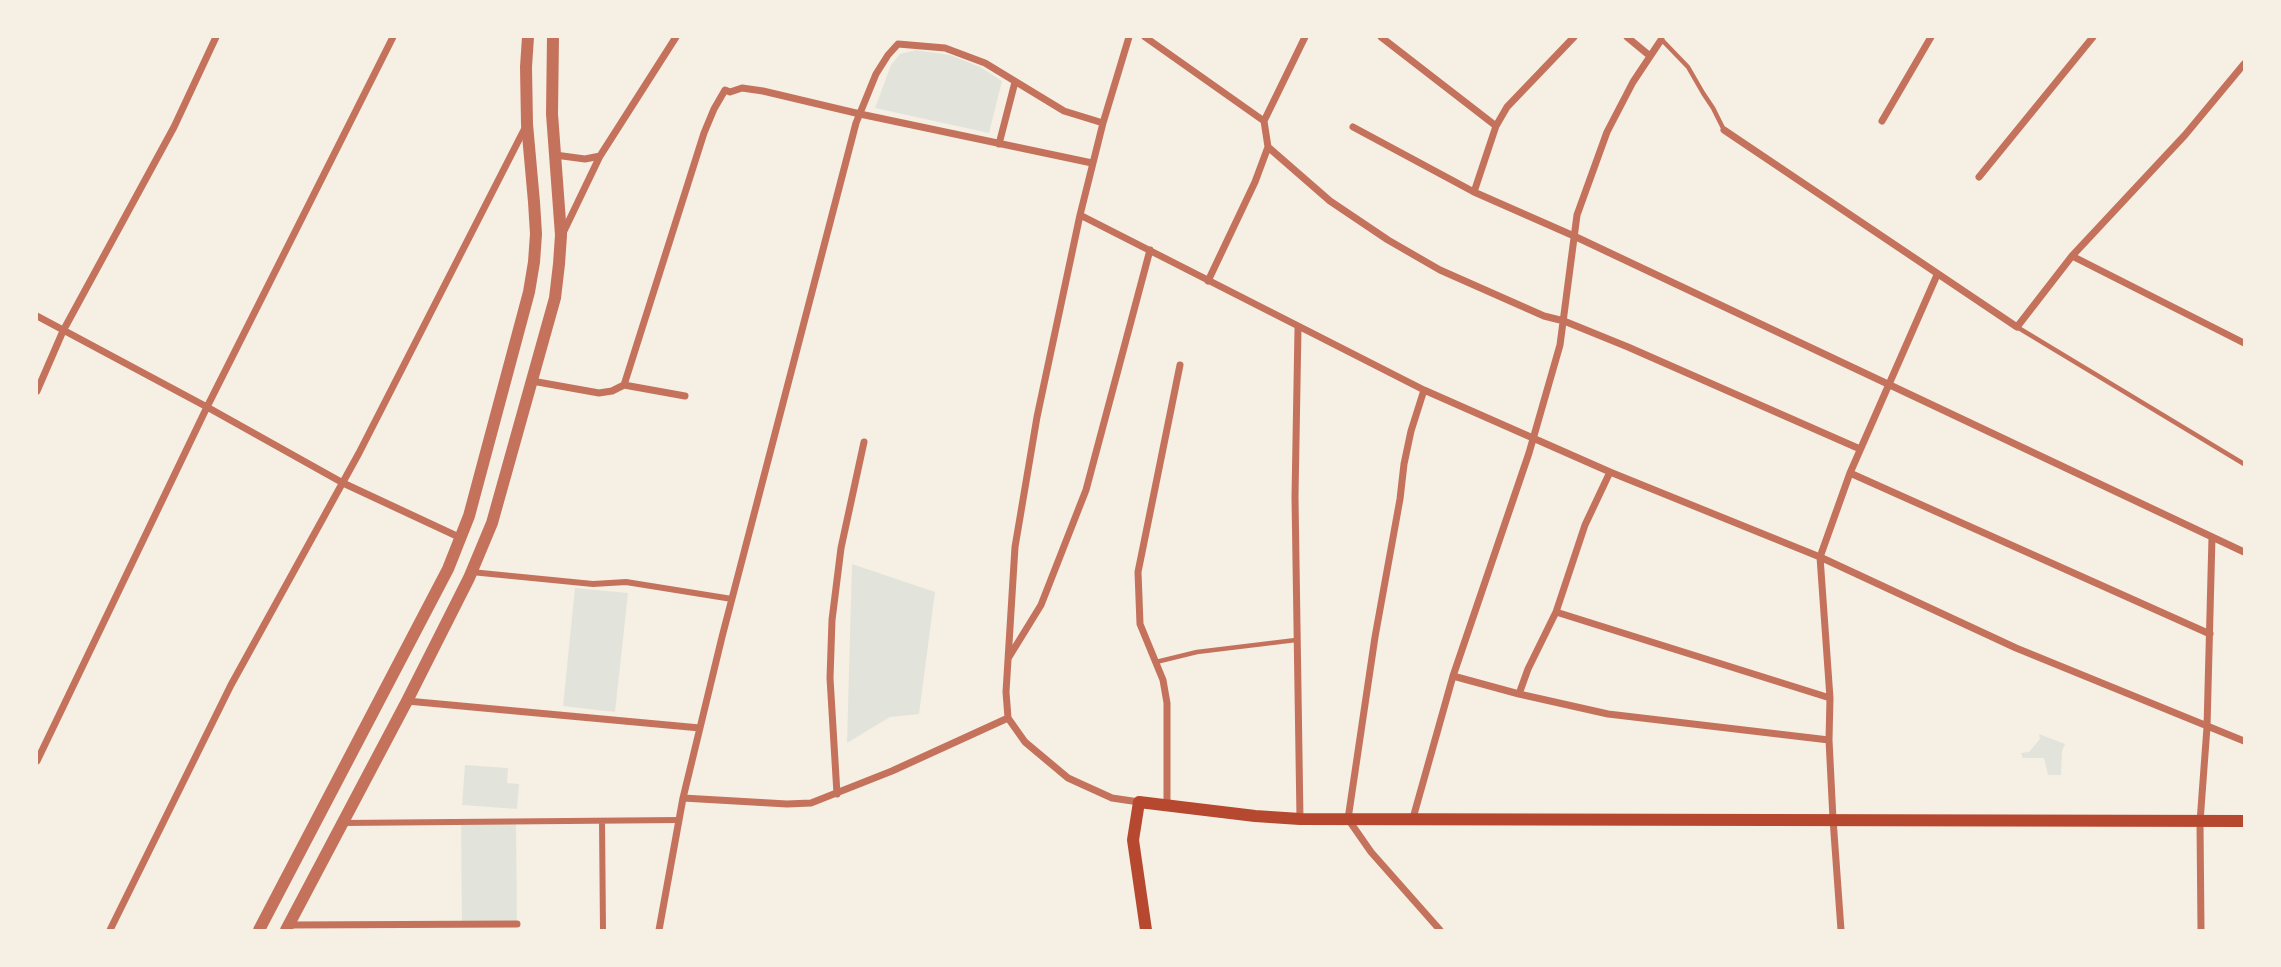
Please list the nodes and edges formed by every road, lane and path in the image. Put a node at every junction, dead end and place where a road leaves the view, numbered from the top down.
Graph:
1 (216, 37) edge
2 (393, 37) edge
3 (528, 37) edge
4 (553, 37) edge
5 (676, 37) edge
6 (1129, 37) edge
7 (1145, 37) edge
8 (1305, 37) edge
9 (1381, 37) edge
10 (1574, 37) edge
11 (1628, 37) edge
12 (1931, 37) edge
13 (2093, 37) edge
14 (899, 40) edge
15 (1661, 40) joint
16 (1650, 56) junction
17 (2244, 64) edge
18 (1015, 82) junction
19 (860, 114) junction
20 (1264, 121) junction
21 (1882, 121) dead end
22 (1102, 123) junction
23 (527, 124) junction
24 (1496, 126) junction
25 (1353, 127) dead end
26 (1724, 130) joint
27 (999, 144) junction
28 (1268, 147) junction
29 (555, 155) junction
30 (600, 156) junction
31 (1092, 163) junction
32 (1979, 177) dead end
33 (1474, 192) junction
34 (1080, 215) junction
35 (561, 235) junction
36 (1574, 236) junction
37 (1150, 250) junction
38 (2072, 256) junction
39 (1937, 275) junction
40 (1208, 281) junction
41 (37, 316) edge
42 (1563, 321) junction
43 (2017, 327) junction
44 (1298, 328) junction
45 (64, 331) junction
46 (2244, 343) edge
47 (1180, 365) dead end
48 (531, 382) junction
49 (624, 385) junction
50 (1889, 386) junction
51 (1424, 390) junction
52 (37, 391) edge
53 (684, 396) dead end
54 (207, 407) junction
55 (1533, 438) junction
56 (864, 442) dead end
57 (1860, 449) junction
58 (2244, 464) edge
59 (1609, 472) junction
60 (1850, 473) junction
61 (343, 483) junction
62 (2212, 537) junction
63 (461, 538) junction
64 (2244, 552) edge
65 (1820, 557) junction
66 (471, 572) junction
67 (732, 599) junction
68 (1556, 612) junction
69 (2210, 634) junction
70 (1296, 640) junction
71 (1007, 660) junction
72 (1156, 662) junction
73 (1453, 676) junction
74 (1519, 694) junction
75 (1829, 698) junction
76 (407, 701) junction
77 (1008, 718) junction
78 (2207, 727) junction
79 (700, 729) junction
80 (1829, 740) junction
81 (2244, 741) edge
82 (37, 761) edge
83 (837, 794) junction
84 (683, 798) junction
85 (1139, 802) junction
86 (1167, 806) junction
87 (1413, 818) junction
88 (1300, 819) junction
89 (1348, 819) junction
90 (1833, 819) junction
91 (679, 820) junction
92 (603, 821) junction
93 (2244, 821) edge
94 (2200, 822) junction
95 (342, 823) junction
96 (517, 924) dead end
97 (287, 928) edge
98 (110, 930) edge
99 (260, 930) edge
100 (603, 930) edge
101 (659, 930) edge
102 (1146, 930) edge
103 (1440, 930) edge
104 (1841, 930) edge
105 (2201, 930) edge

1 - 45 street
2 - 54 street
3 - 23 street
4 - 29 street
5 - 30 street
6 - 22 street
7 - 20 street
8 - 20 street
9 - 24 street
10 - 24 street
11 - 16 street
12 - 21 street
13 - 32 street
14 - 18 street
14 - 19 street
15 - 16 street
15 - 26 lane
16 - 36 street
17 - 38 street
18 - 22 street
18 - 27 street
19 - 27 street
19 - 49 street
19 - 67 street
20 - 28 street
22 - 31 street
23 - 61 street
23 - 63 street
24 - 33 street
25 - 33 street
26 - 39 street
27 - 31 street
28 - 40 street
28 - 42 street
29 - 30 street
29 - 35 street
30 - 35 street
31 - 34 street
33 - 36 street
34 - 37 street
34 - 71 street
35 - 48 street
36 - 42 street
36 - 50 street
37 - 40 street
37 - 71 street
38 - 43 street
38 - 46 street
39 - 43 street
39 - 50 street
40 - 44 street
41 - 45 street
42 - 55 street
42 - 57 street
43 - 58 lane
44 - 51 street
44 - 70 street
45 - 52 street
45 - 54 street
47 - 72 street
48 - 49 street
48 - 66 street
49 - 53 street
50 - 57 street
50 - 62 street
51 - 55 street
51 - 89 street
54 - 61 street
54 - 82 street
55 - 59 street
55 - 73 street
56 - 83 street
57 - 60 street
59 - 65 street
59 - 68 street
60 - 65 street
60 - 69 street
61 - 63 street
61 - 98 street
62 - 64 street
62 - 69 street
63 - 99 street
65 - 75 street
65 - 78 street
66 - 67 street
66 - 76 street
67 - 79 street
68 - 74 street
68 - 75 street
69 - 78 street
70 - 72 lane
70 - 88 street
71 - 77 street
72 - 86 street
73 - 74 street
73 - 87 street
74 - 80 street
75 - 80 street
76 - 79 street
76 - 95 street
77 - 83 street
77 - 85 street
78 - 81 street
78 - 94 street
79 - 84 street
80 - 90 street
83 - 84 street
84 - 91 street
85 - 86 main road
85 - 102 main road
86 - 88 main road
87 - 89 main road
87 - 90 main road
88 - 89 main road
89 - 103 street
90 - 94 main road
90 - 104 street
91 - 92 street
91 - 101 street
92 - 95 street
92 - 100 street
93 - 94 main road
94 - 105 street
95 - 97 street
96 - 97 street

